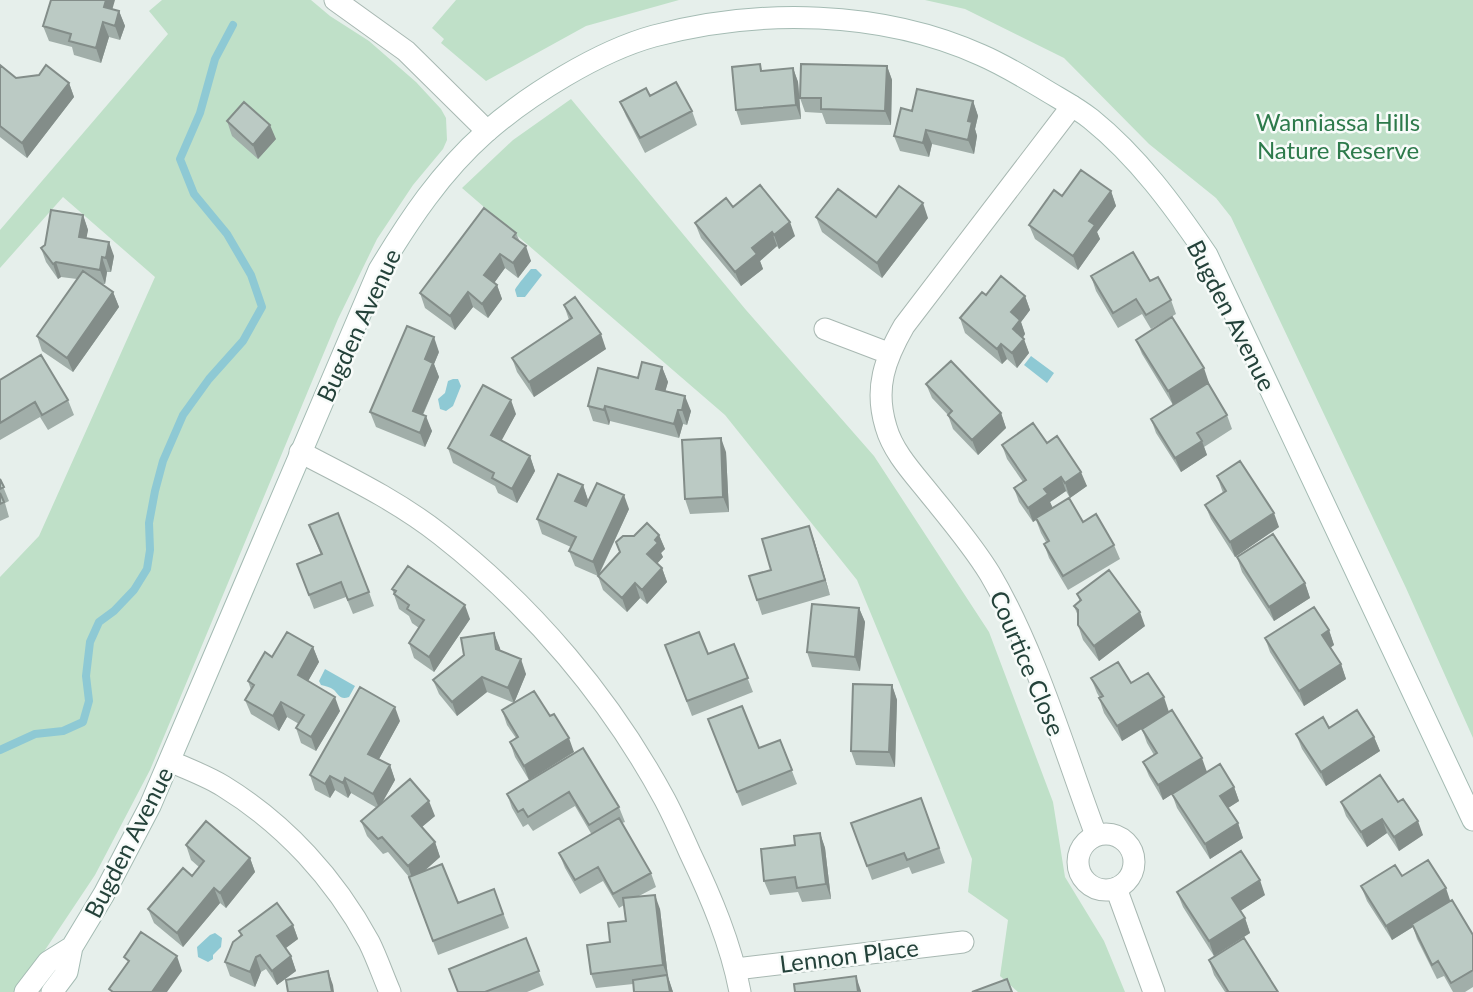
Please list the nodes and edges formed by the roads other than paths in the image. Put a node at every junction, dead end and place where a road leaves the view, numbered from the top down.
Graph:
1 (335, 0) edge
2 (1072, 106) junction
3 (487, 131) junction
4 (825, 329) dead end
5 (888, 353) junction
6 (300, 452) junction
7 (170, 761) junction
8 (1473, 820) edge
9 (1096, 835) junction
10 (1116, 888) junction
11 (963, 942) dead end
12 (72, 947) junction
13 (736, 969) junction
14 (25, 992) edge
15 (52, 992) edge
16 (390, 992) edge
17 (740, 992) edge
18 (1154, 992) edge

1 - 3 street
2 - 3 street, Bugden Avenue
2 - 5 street, Courtice Close
2 - 8 street, Bugden Avenue
3 - 6 street, Bugden Avenue
4 - 5 street
5 - 9 street, Courtice Close
6 - 7 street, Bugden Avenue
6 - 13 street
7 - 12 street, Bugden Avenue
7 - 16 street
9 - 10 street
9 - 10 street
10 - 18 street
11 - 13 street, Lennon Place
12 - 14 street, Bugden Avenue
12 - 15 street, Bugden Avenue
13 - 17 street

